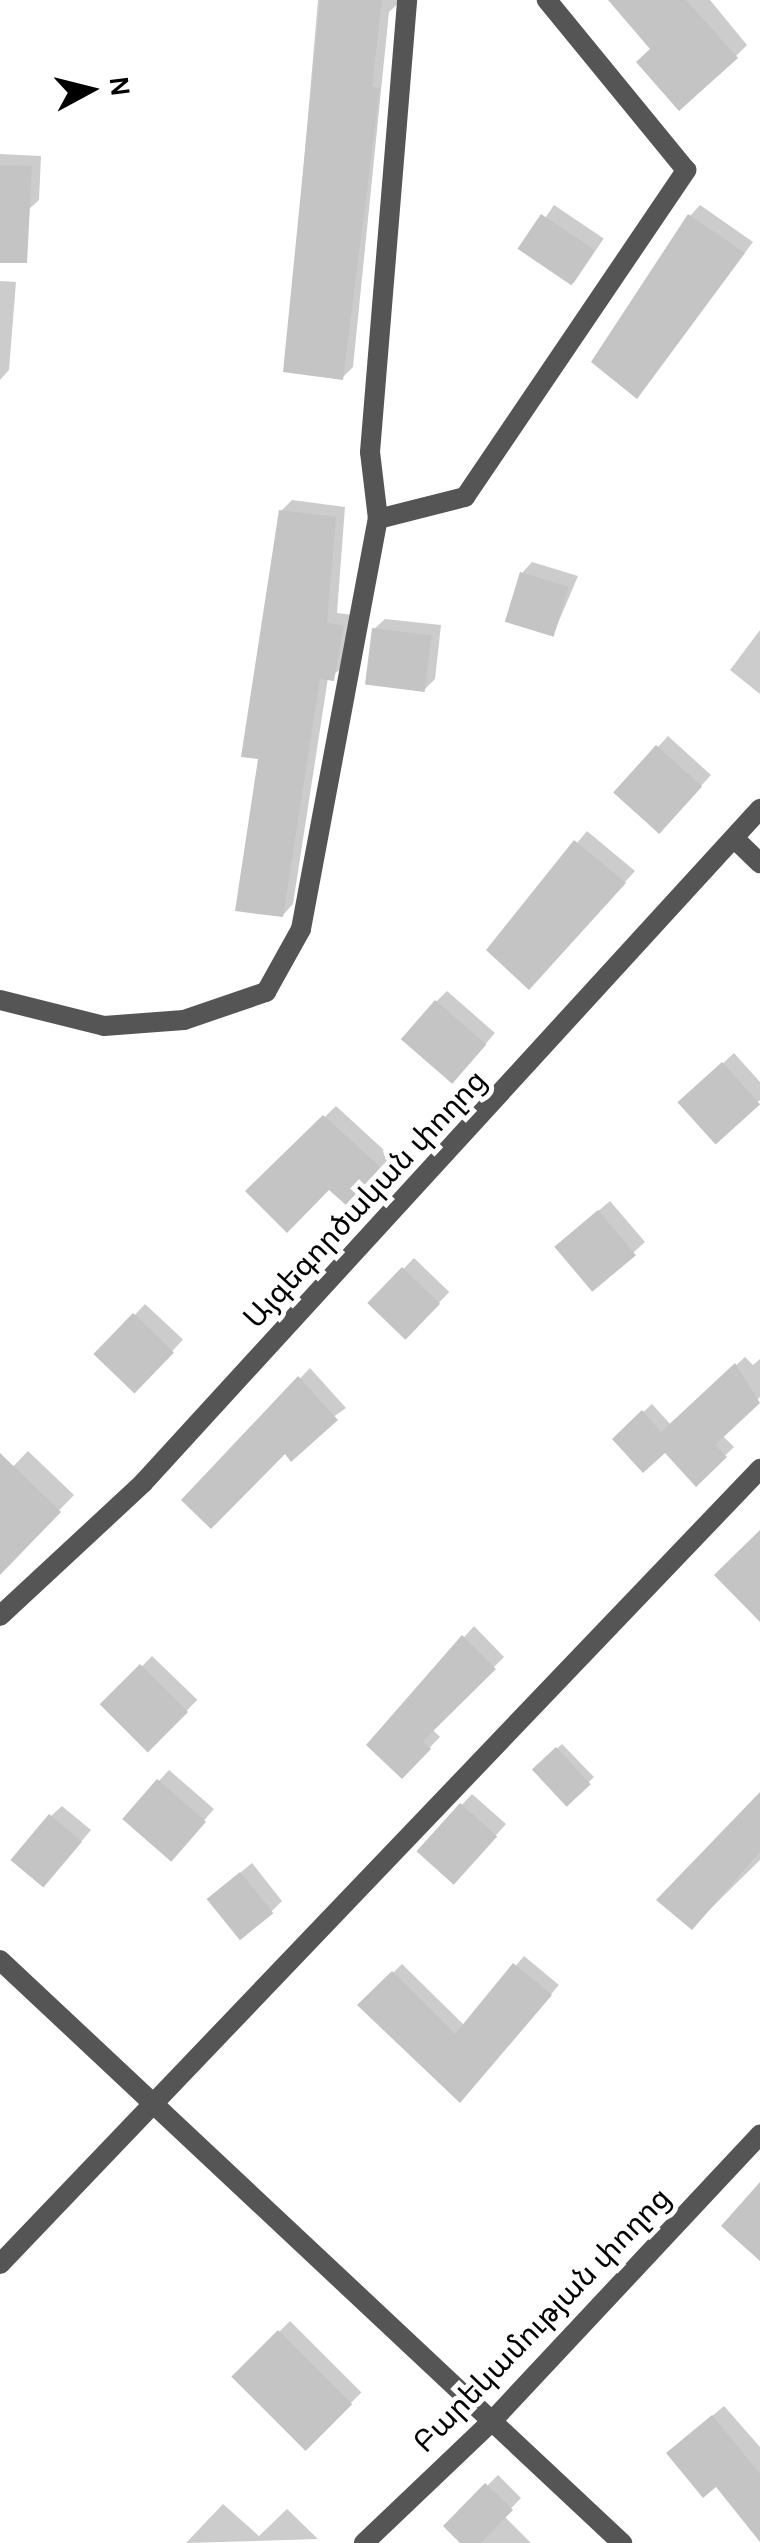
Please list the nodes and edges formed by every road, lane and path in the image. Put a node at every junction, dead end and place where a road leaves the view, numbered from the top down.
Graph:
1 (407, 0) edge
2 (547, 0) edge
3 (378, 519) junction
4 (760, 809) edge
5 (738, 841) junction
6 (760, 863) edge
7 (0, 1000) edge
8 (760, 1469) edge
9 (0, 1616) edge
10 (0, 1960) edge
11 (162, 2105) junction
12 (760, 2135) edge
13 (0, 2264) edge
14 (493, 2420) junction
15 (364, 2543) edge
16 (622, 2543) edge

1 - 3 street
2 - 3 street
3 - 7 street
4 - 5 street, Այգեգործական փողոց
5 - 6 street
5 - 9 street, Այգեգործական փողոց
8 - 11 street
10 - 11 street
11 - 13 street
11 - 14 street
12 - 14 street, Բարեկամության փողոց
14 - 15 street, Բարեկամության փողոց
14 - 16 street

